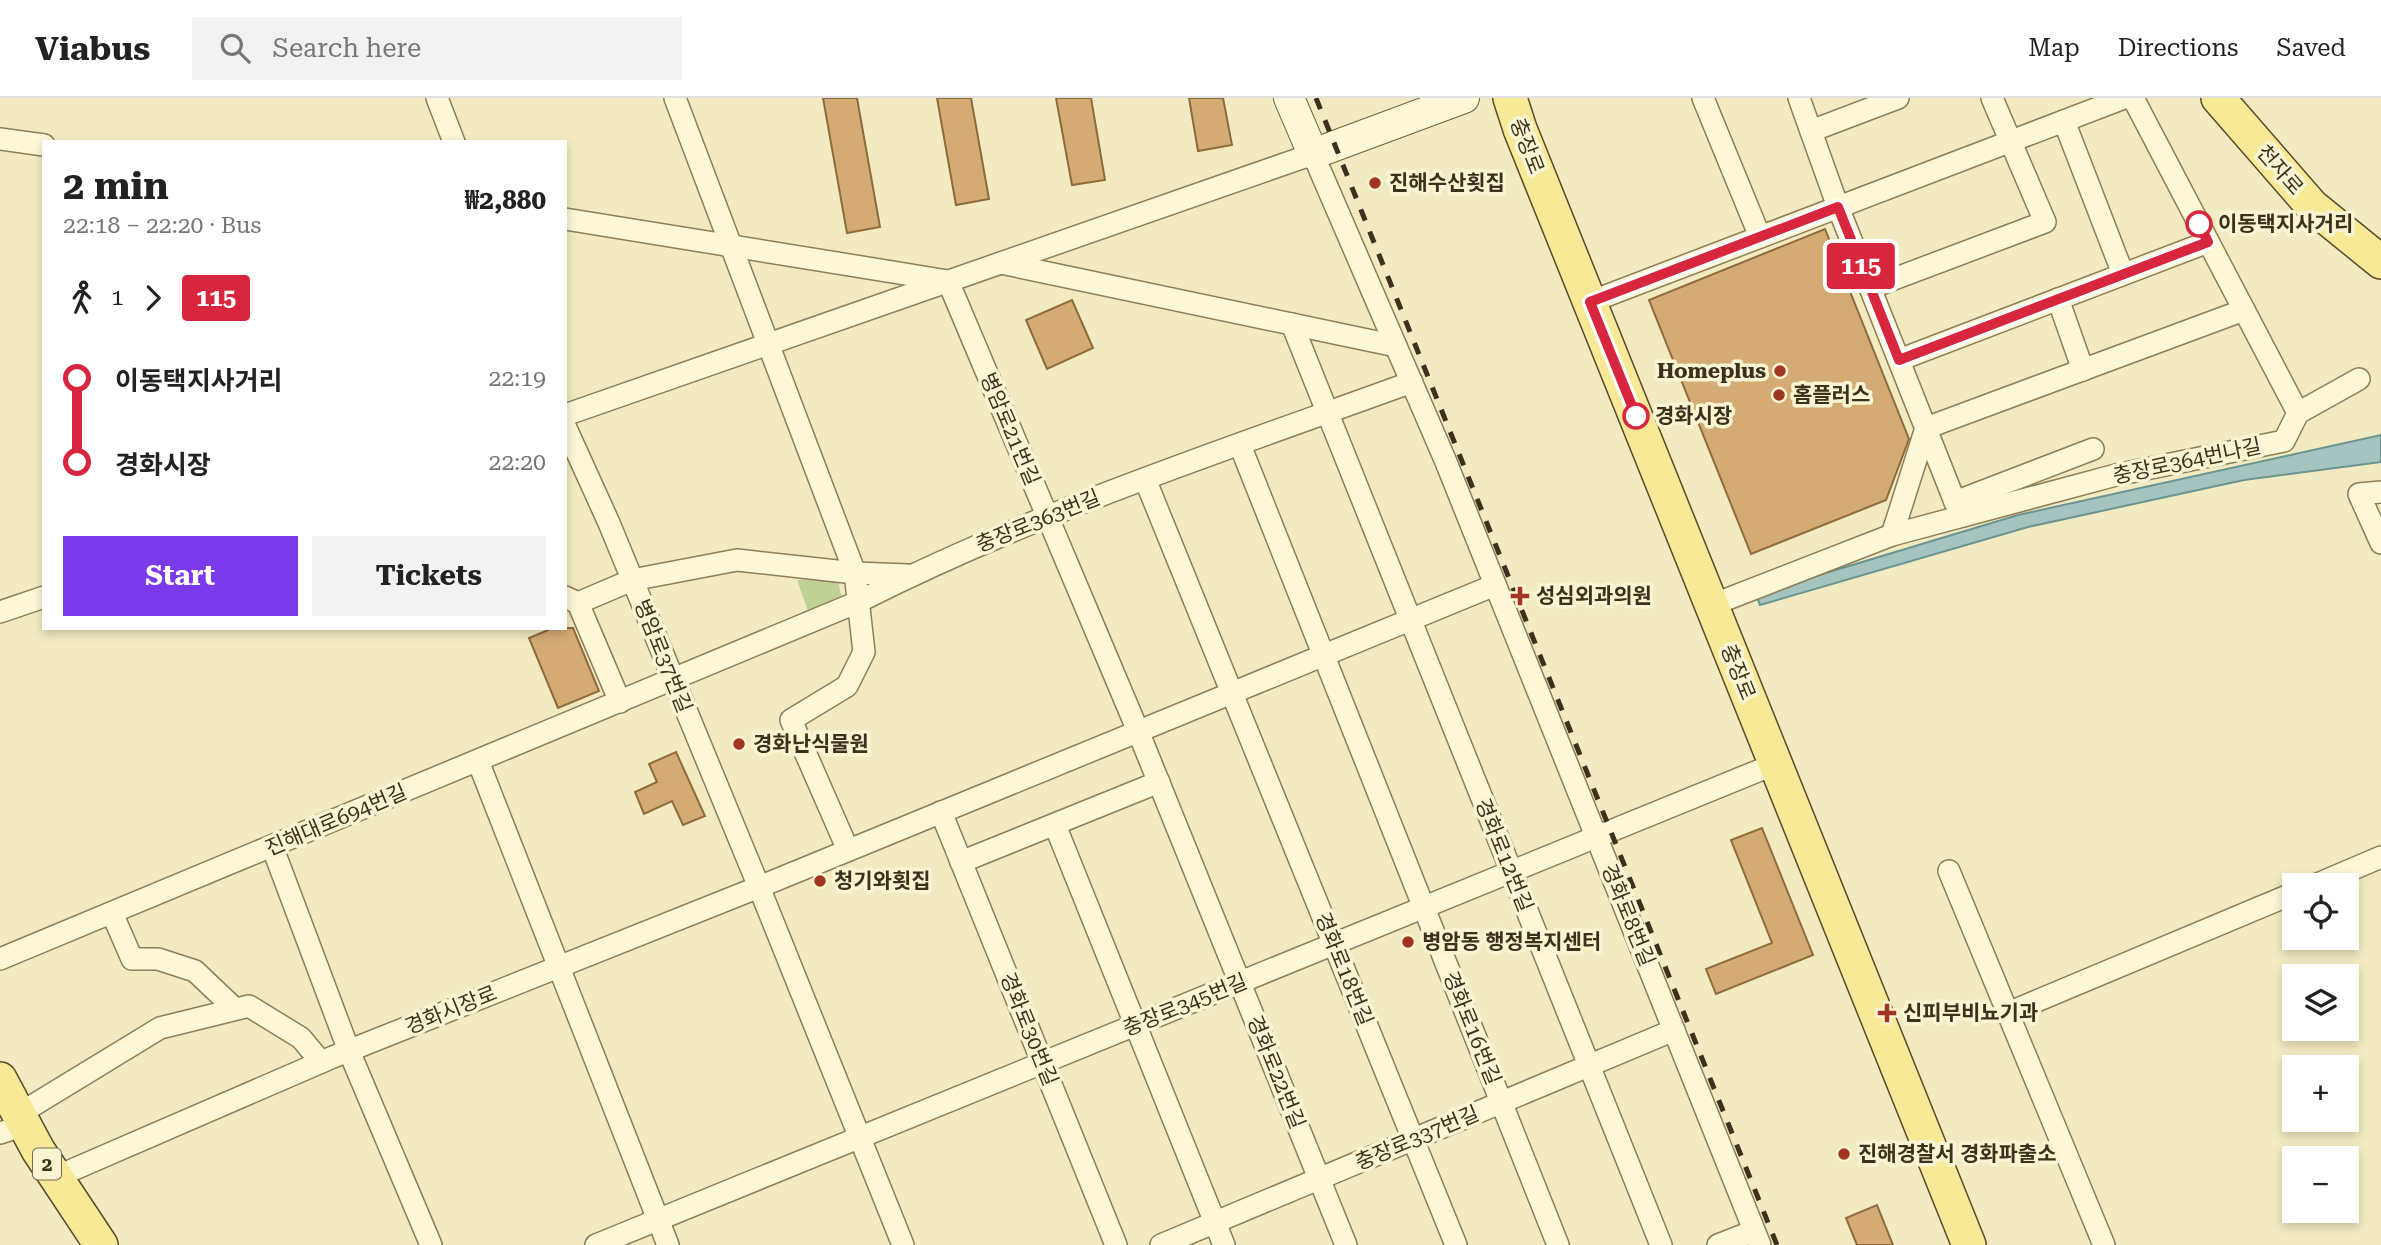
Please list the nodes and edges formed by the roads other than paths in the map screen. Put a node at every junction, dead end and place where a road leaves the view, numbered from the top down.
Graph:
1 (438, 98) edge
2 (675, 98) edge
3 (1289, 98) edge
4 (1464, 98) edge
5 (1510, 98) edge
6 (1703, 98) edge
7 (1799, 98) edge
8 (1898, 98) edge
9 (1992, 98) edge
10 (2123, 98) edge
11 (2133, 98) edge
12 (2218, 98) edge
13 (2064, 121) junction
14 (1811, 131) junction
15 (0, 139) edge
16 (453, 140) edge
17 (2011, 140) junction
18 (42, 145) edge
19 (1313, 154) junction
20 (1838, 207) junction
21 (567, 219) edge
22 (1760, 237) junction
23 (2208, 242) junction
24 (732, 246) junction
25 (2381, 262) edge
26 (1001, 263) junction
27 (2123, 274) junction
28 (948, 281) junction
29 (1870, 288) junction
30 (2059, 299) junction
31 (1590, 302) junction
32 (2244, 310) junction
33 (1292, 324) junction
34 (770, 344) junction
35 (1396, 346) junction
36 (1899, 360) junction
37 (2083, 370) junction
38 (2359, 379) dead end
39 (1412, 382) junction
40 (1328, 413) junction
41 (2298, 413) junction
42 (567, 414) edge
43 (1926, 428) junction
44 (567, 431) edge
45 (1240, 445) junction
46 (2093, 449) dead end
47 (1145, 479) junction
48 (2381, 492) edge
49 (1959, 509) junction
50 (1046, 515) junction
51 (1892, 534) junction
52 (2381, 543) edge
53 (855, 573) junction
54 (911, 575) junction
55 (632, 580) junction
56 (1495, 585) junction
57 (42, 598) edge
58 (572, 600) edge
59 (858, 602) junction
60 (1712, 605) junction
61 (0, 612) edge
62 (1409, 620) junction
63 (1323, 656) junction
64 (673, 680) junction
65 (1232, 693) junction
66 (620, 702) junction
67 (1138, 731) junction
68 (478, 761) junction
69 (1775, 764) junction
70 (1159, 782) junction
71 (941, 812) junction
72 (1055, 825) junction
73 (1597, 837) junction
74 (272, 846) junction
75 (848, 850) junction
76 (2381, 857) edge
77 (961, 862) junction
78 (1949, 871) dead end
79 (1511, 872) junction
80 (2343, 873) edge
81 (759, 887) junction
82 (2282, 898) edge
83 (1423, 908) junction
84 (111, 913) junction
85 (1334, 944) junction
86 (0, 959) edge
87 (559, 967) junction
88 (1239, 983) junction
89 (234, 1008) junction
90 (2008, 1013) junction
91 (1135, 1025) junction
92 (1674, 1030) junction
93 (349, 1051) junction
94 (321, 1062) junction
95 (1042, 1063) junction
96 (1589, 1066) junction
97 (0, 1079) edge
98 (1501, 1102) junction
99 (15, 1124) edge
100 (859, 1138) junction
101 (1413, 1139) junction
102 (56, 1177) junction
103 (1319, 1179) junction
104 (658, 1219) junction
105 (1215, 1222) junction
106 (1757, 1238) edge
107 (1114, 1243) edge
108 (101, 1245) edge
109 (431, 1245) edge
110 (596, 1245) edge
111 (668, 1245) edge
112 (902, 1245) edge
113 (1161, 1245) edge
114 (1224, 1245) edge
115 (1346, 1245) edge
116 (1456, 1245) edge
117 (1558, 1245) edge
118 (1661, 1245) edge
119 (1718, 1245) edge
120 (1969, 1245) edge
121 (2104, 1245) edge

1 - 16 street
2 - 24 street
3 - 19 street
4 - 19 street
5 - 31 main road, 충장로
6 - 22 street
7 - 14 street
8 - 14 street
9 - 17 street
10 - 13 street
11 - 23 street
12 - 25 main road, 천자로
13 - 17 street
13 - 27 street
14 - 20 street
15 - 18 street
17 - 20 street
17 - 29 street
19 - 26 street
19 - 35 street, 경화로8번길
20 - 22 street
20 - 29 street
21 - 24 street
22 - 31 street
23 - 27 street
23 - 32 street
24 - 28 street
24 - 34 street
26 - 28 street
26 - 33 street
27 - 30 street
28 - 34 street
28 - 50 street, 병암로21번길
29 - 36 street
30 - 36 street
30 - 37 street
31 - 60 main road, 충장로
32 - 37 street
32 - 41 street
33 - 35 street
33 - 40 street
34 - 42 street
34 - 53 street
35 - 39 street, 경화로8번길
36 - 43 street
37 - 43 street
38 - 41 street
39 - 40 street, 충장로363번길
39 - 56 street, 경화로8번길
40 - 45 street, 충장로363번길
40 - 62 street
41 - 49 street, 충장로364번나길
43 - 49 street
43 - 51 street
44 - 55 street, 병암로37번길
45 - 47 street, 충장로363번길
45 - 63 street
46 - 49 street, 충장로364번나길
47 - 50 street, 충장로363번길
47 - 65 street
48 - 52 street
49 - 51 street
50 - 54 street, 충장로363번길
50 - 67 street, 병암로21번길
51 - 60 street
53 - 54 street
53 - 55 street
53 - 59 street
54 - 59 street, 충장로363번길
55 - 58 street
55 - 64 street, 병암로37번길
56 - 62 street, 경화시장로
56 - 73 street, 경화로8번길
57 - 61 street
58 - 66 street
59 - 64 street, 충장로363번길
59 - 75 street
60 - 69 main road, 충장로
62 - 63 street, 경화시장로
62 - 79 street, 경화로12번길
63 - 65 street, 경화시장로
63 - 83 street, 경화로16번길
64 - 66 street, 진해대로694번길
64 - 81 street, 병암로37번길
65 - 67 street, 경화시장로
65 - 85 street, 경화로18번길
66 - 68 street, 진해대로694번길
67 - 70 street, 경화로22번길
67 - 71 street, 경화시장로
68 - 74 street, 진해대로694번길
68 - 87 street
69 - 73 street, 충장로345번길
69 - 120 main road, 충장로
70 - 72 street
70 - 88 street, 경화로22번길
71 - 75 street, 경화시장로
71 - 77 street, 경화로30번길
72 - 77 street
72 - 91 street
73 - 79 street, 충장로345번길
73 - 92 street, 경화로8번길
74 - 84 street, 진해대로694번길
74 - 93 street
75 - 81 street, 경화시장로
76 - 80 street
77 - 95 street, 경화로30번길
78 - 90 street
79 - 83 street, 충장로345번길
79 - 96 street, 경화로12번길
81 - 87 street, 경화시장로
81 - 100 street, 병암로37번길
82 - 90 street
83 - 85 street, 충장로345번길
83 - 98 street, 경화로16번길
84 - 86 street, 진해대로694번길
84 - 89 street
85 - 88 street, 충장로345번길
85 - 101 street, 경화로18번길
87 - 93 street, 경화시장로
87 - 104 street
88 - 91 street, 충장로345번길
88 - 103 street, 경화로22번길
89 - 94 street
89 - 99 street
90 - 121 street
91 - 95 street, 충장로345번길
91 - 105 street
92 - 96 street, 충장로337번길
92 - 106 street, 경화로8번길
93 - 94 street, 경화시장로
93 - 109 street
94 - 102 street, 경화시장로
95 - 100 street, 충장로345번길
95 - 107 street, 경화로30번길
96 - 98 street, 충장로337번길
96 - 118 street, 경화로12번길
97 - 99 main road, 2
98 - 101 street, 충장로337번길
98 - 117 street, 경화로16번길
99 - 102 main road, 2
100 - 104 street, 충장로345번길
100 - 112 street, 병암로37번길
101 - 103 street, 충장로337번길
101 - 116 street, 경화로18번길
102 - 108 main road, 2
103 - 105 street, 충장로337번길
103 - 115 street, 경화로22번길
104 - 110 street, 충장로345번길
104 - 111 street
105 - 113 street, 충장로337번길
105 - 114 street
106 - 119 street

